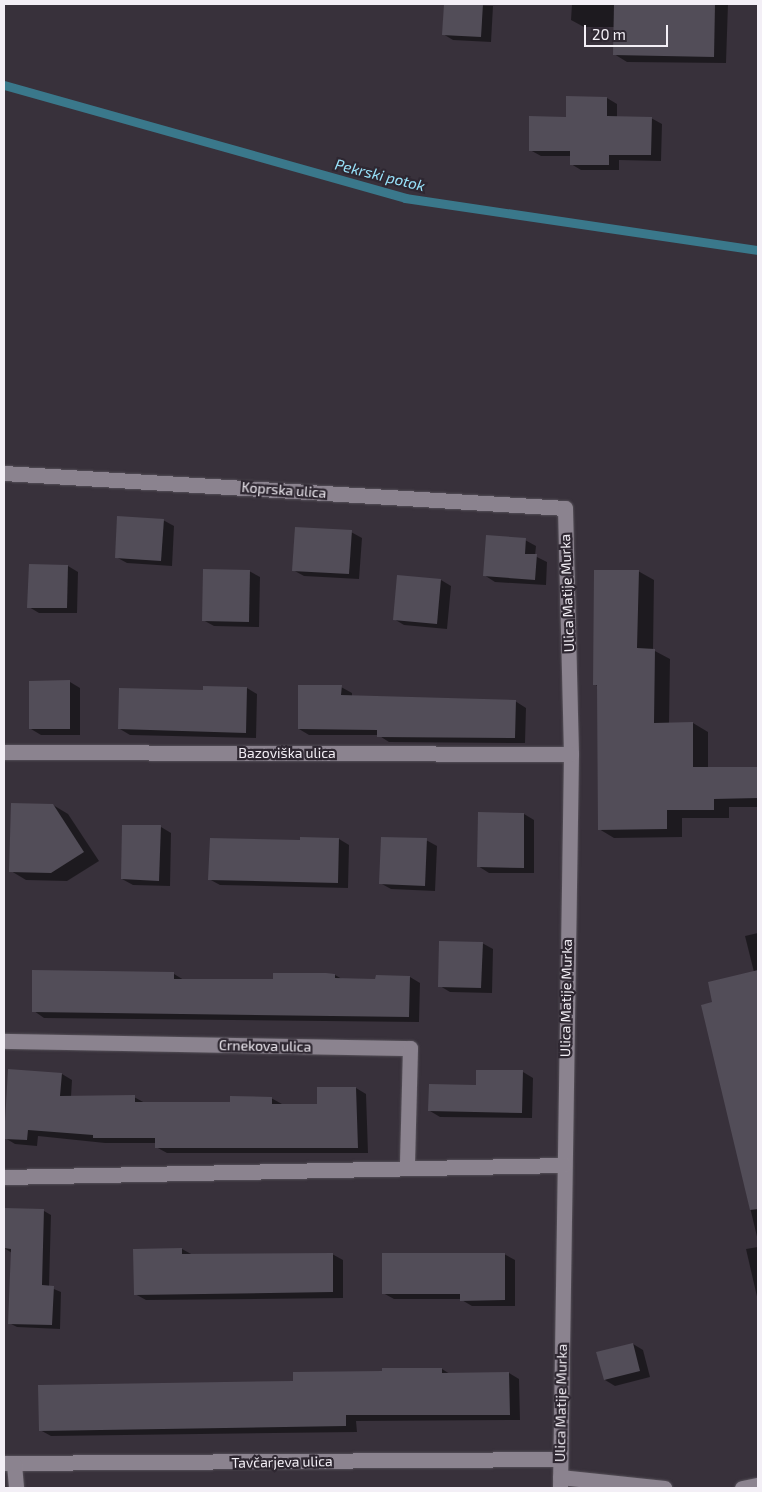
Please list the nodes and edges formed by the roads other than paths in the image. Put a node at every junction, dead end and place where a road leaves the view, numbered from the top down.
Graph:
1 (4, 473) edge
2 (564, 508) joint
3 (4, 752) edge
4 (571, 754) junction
5 (4, 1041) edge
6 (564, 1165) junction
7 (407, 1166) junction
8 (4, 1177) edge
9 (560, 1459) junction
10 (9, 1464) edge
11 (560, 1482) edge
12 (758, 1485) edge
13 (16, 1488) edge
14 (664, 1488) edge
15 (742, 1488) edge

1 - 2 street, Koprska ulica
2 - 4 street, Ulica Matije Murka
3 - 4 street, Bazoviška ulica
4 - 6 street, Ulica Matije Murka
5 - 7 street, Crnekova ulica
6 - 7 street
6 - 9 street, Ulica Matije Murka
7 - 8 street
9 - 10 street, Tavčarjeva ulica
9 - 11 street, Ulica Matije Murka
10 - 13 street
11 - 14 street
12 - 15 street

